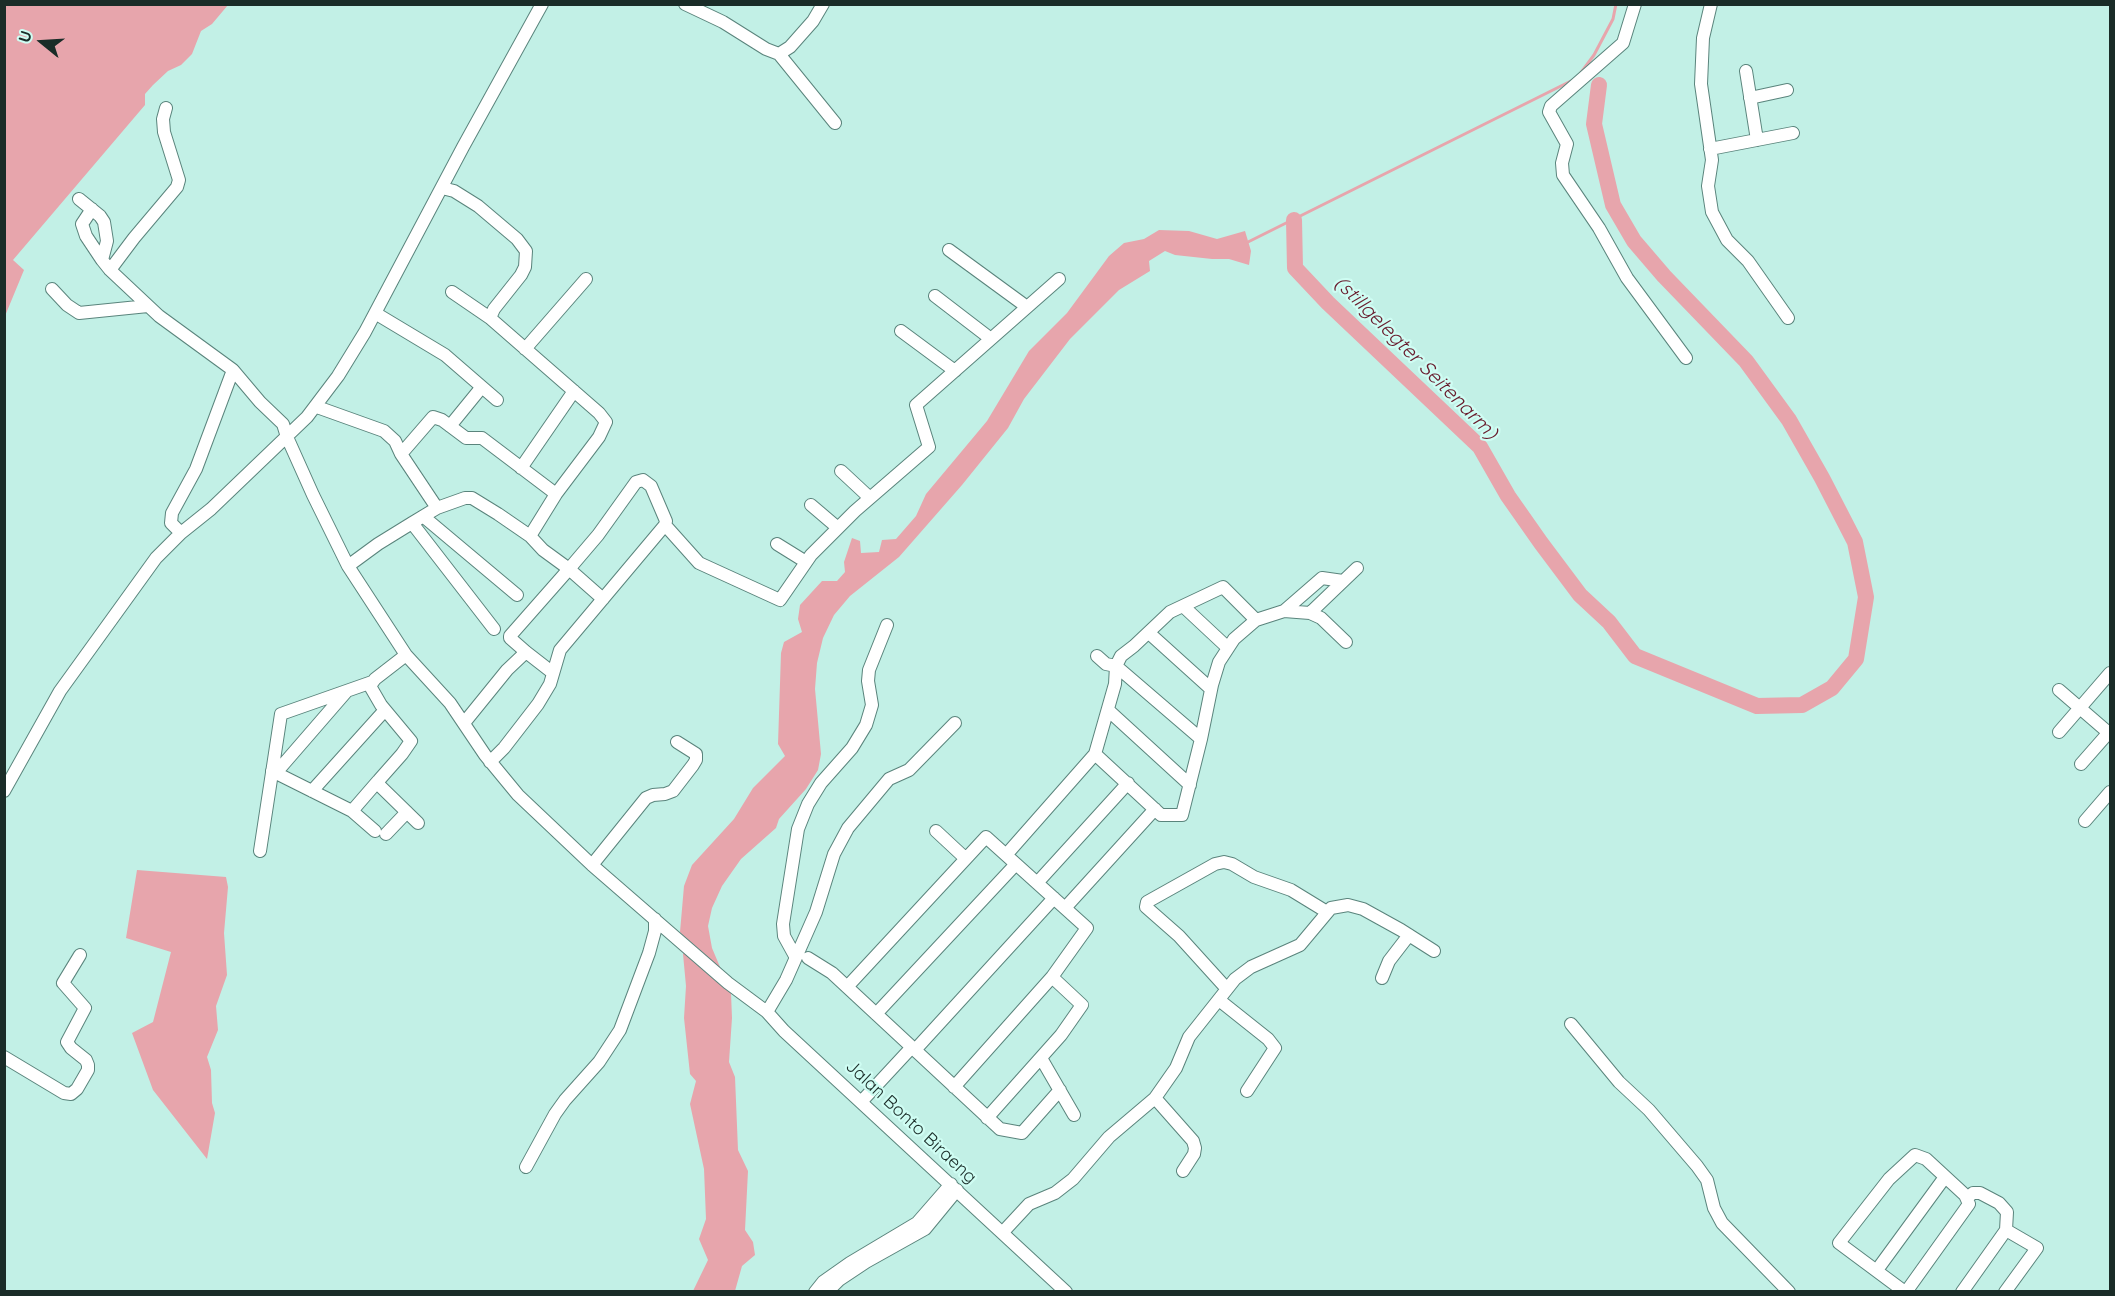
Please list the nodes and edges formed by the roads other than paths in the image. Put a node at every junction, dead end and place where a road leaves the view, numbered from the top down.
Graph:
1 (542, 4) edge
2 (685, 4) edge
3 (823, 4) edge
4 (1635, 4) edge
5 (1711, 4) edge
6 (779, 54) junction
7 (1746, 71) dead end
8 (1787, 90) dead end
9 (1750, 98) junction
10 (166, 108) dead end
11 (835, 123) dead end
12 (1793, 133) dead end
13 (1757, 140) junction
14 (1710, 149) junction
15 (442, 188) junction
16 (79, 199) dead end
17 (92, 209) junction
18 (949, 250) dead end
19 (106, 265) junction
20 (586, 279) dead end
21 (1059, 279) dead end
22 (52, 289) dead end
23 (452, 292) dead end
24 (935, 296) dead end
25 (148, 306) junction
26 (1027, 307) junction
27 (375, 313) junction
28 (490, 318) junction
29 (1788, 318) dead end
30 (901, 331) dead end
31 (991, 339) junction
32 (525, 349) junction
33 (1686, 358) dead end
34 (233, 370) junction
35 (955, 370) junction
36 (481, 388) junction
37 (574, 391) junction
38 (497, 400) dead end
39 (317, 407) junction
40 (450, 426) junction
41 (287, 437) junction
42 (401, 454) junction
43 (521, 468) junction
44 (841, 471) dead end
45 (556, 494) junction
46 (870, 498) junction
47 (811, 505) dead end
48 (437, 508) junction
49 (424, 517) junction
50 (412, 523) junction
51 (665, 525) junction
52 (838, 528) junction
53 (181, 533) junction
54 (530, 536) junction
55 (777, 544) dead end
56 (806, 562) junction
57 (348, 566) junction
58 (1357, 568) dead end
59 (569, 569) junction
60 (1343, 581) junction
61 (517, 595) dead end
62 (603, 599) junction
63 (1183, 606) junction
64 (1284, 611) junction
65 (1310, 613) junction
66 (1256, 620) junction
67 (887, 625) dead end
68 (494, 629) dead end
69 (1149, 633) junction
70 (1346, 642) dead end
71 (1228, 648) junction
72 (525, 652) junction
73 (406, 655) junction
74 (1097, 656) dead end
75 (1116, 666) junction
76 (553, 673) junction
77 (2110, 674) edge
78 (372, 682) junction
79 (1211, 689) junction
80 (348, 690) junction
81 (2059, 690) dead end
82 (2079, 708) junction
83 (385, 710) junction
84 (1108, 710) junction
85 (464, 723) junction
86 (955, 723) dead end
87 (2059, 732) dead end
88 (2110, 732) edge
89 (1201, 739) junction
90 (677, 742) dead end
91 (1095, 754) junction
92 (490, 762) junction
93 (2080, 764) dead end
94 (272, 771) junction
95 (378, 781) junction
96 (1128, 783) junction
97 (1190, 785) junction
98 (4, 791) edge
99 (312, 791) junction
100 (2110, 792) edge
101 (1155, 808) junction
102 (352, 811) junction
103 (407, 812) junction
104 (2085, 821) dead end
105 (418, 823) dead end
106 (936, 831) dead end
107 (260, 851) dead end
108 (1006, 855) junction
109 (965, 858) junction
110 (1017, 864) junction
111 (591, 865) junction
112 (1037, 883) junction
113 (1054, 898) junction
114 (1065, 908) junction
115 (1327, 912) junction
116 (656, 919) junction
117 (1408, 935) junction
118 (1434, 951) dead end
119 (80, 955) dead end
120 (802, 957) junction
121 (1052, 977) junction
122 (1382, 978) dead end
123 (847, 987) junction
124 (1227, 989) junction
125 (1218, 1000) junction
126 (767, 1012) junction
127 (876, 1014) junction
128 (1571, 1024) dead end
129 (915, 1050) junction
130 (4, 1057) edge
131 (1041, 1058) junction
132 (954, 1087) junction
133 (1060, 1090) junction
134 (1247, 1091) dead end
135 (1155, 1098) junction
136 (864, 1104) junction
137 (1074, 1115) dead end
138 (987, 1118) junction
139 (526, 1167) dead end
140 (1183, 1171) dead end
141 (1945, 1177) junction
142 (954, 1187) junction
143 (1966, 1198) junction
144 (2006, 1230) junction
145 (1003, 1232) junction
146 (1877, 1270) junction
147 (815, 1292) edge
148 (828, 1292) edge
149 (1066, 1292) edge
150 (1789, 1292) edge
151 (1905, 1292) edge
152 (1962, 1292) edge
153 (2005, 1292) edge

1 - 15 street
2 - 6 street
3 - 6 street
4 - 33 street
5 - 14 street
6 - 11 street
7 - 9 street
8 - 9 street
9 - 13 street
10 - 19 street
12 - 13 street
13 - 14 street
14 - 29 street
15 - 27 street
15 - 28 street
16 - 17 street
17 - 19 street
17 - 19 street, Jalan Bonto Biraeng
18 - 26 street
19 - 25 street, Jalan Bonto Biraeng
20 - 32 street
21 - 26 street
22 - 25 street
23 - 28 street
24 - 31 street
25 - 34 street, Jalan Bonto Biraeng
26 - 31 street
27 - 36 street
27 - 39 street
28 - 32 street
30 - 35 street
31 - 35 street
32 - 37 street
34 - 41 street, Jalan Bonto Biraeng
34 - 53 street
35 - 46 street
36 - 38 street
36 - 40 street
37 - 43 street
37 - 45 street
39 - 41 street
39 - 42 street
40 - 42 street
40 - 43 street
41 - 53 street
41 - 57 street, Jalan Bonto Biraeng
42 - 48 street
43 - 45 street
44 - 46 street
45 - 54 street
46 - 52 street
47 - 52 street
48 - 49 street
48 - 54 street
49 - 50 street
49 - 61 street
50 - 57 street
50 - 68 street
51 - 56 street
51 - 59 street
51 - 62 street
52 - 56 street
53 - 98 street
54 - 59 street
55 - 56 street
57 - 73 street, Jalan Bonto Biraeng
58 - 60 street
59 - 62 street
59 - 72 street
60 - 64 street
60 - 65 street
62 - 76 street
63 - 66 street
63 - 69 street
63 - 71 street
64 - 65 street
64 - 66 street
65 - 70 street
66 - 71 street
67 - 120 street
69 - 75 street
69 - 79 street
71 - 79 street
72 - 76 street
72 - 85 street
73 - 78 street
73 - 85 street, Jalan Bonto Biraeng
74 - 75 street
75 - 84 street
75 - 89 street
76 - 92 street
77 - 82 street
78 - 80 street
78 - 83 street
79 - 89 street
80 - 94 street
80 - 94 street
81 - 82 street
82 - 87 street
82 - 88 street
83 - 95 street
83 - 99 street
84 - 91 street
84 - 97 street
85 - 92 street, Jalan Bonto Biraeng
86 - 120 street
88 - 93 street
89 - 97 street
90 - 111 street
91 - 96 street
91 - 108 street
92 - 111 street, Jalan Bonto Biraeng
94 - 99 street
94 - 107 street
95 - 102 street
95 - 103 street
96 - 101 street
96 - 112 street
97 - 101 street
99 - 102 street
100 - 104 street
101 - 114 street
102 - 103 street
103 - 105 street
106 - 109 street
108 - 109 street
108 - 110 street
109 - 123 street
110 - 112 street
110 - 127 street
111 - 116 street, Jalan Bonto Biraeng
112 - 113 street
113 - 114 street
113 - 129 street
114 - 121 street
115 - 117 street
115 - 124 street
115 - 124 street
116 - 126 street, Jalan Bonto Biraeng
116 - 139 street
117 - 118 street
117 - 122 street
119 - 130 street
120 - 123 street
120 - 126 street
121 - 131 street
121 - 132 street
123 - 127 street
124 - 125 street
125 - 134 street
125 - 135 street
126 - 136 street, Jalan Bonto Biraeng
127 - 129 street
128 - 150 street
129 - 132 street
129 - 136 street
131 - 133 street
131 - 138 street
132 - 138 street
133 - 137 street
133 - 138 street
135 - 140 street
135 - 145 street
136 - 142 street, Jalan Bonto Biraeng
141 - 143 street
141 - 146 street
141 - 146 street
142 - 145 street, Jalan Bonto Biraeng
142 - 147 street
142 - 148 street
143 - 144 street
143 - 151 street
144 - 152 street
144 - 153 street
145 - 149 street, Jalan Bonto Biraeng
146 - 151 street

